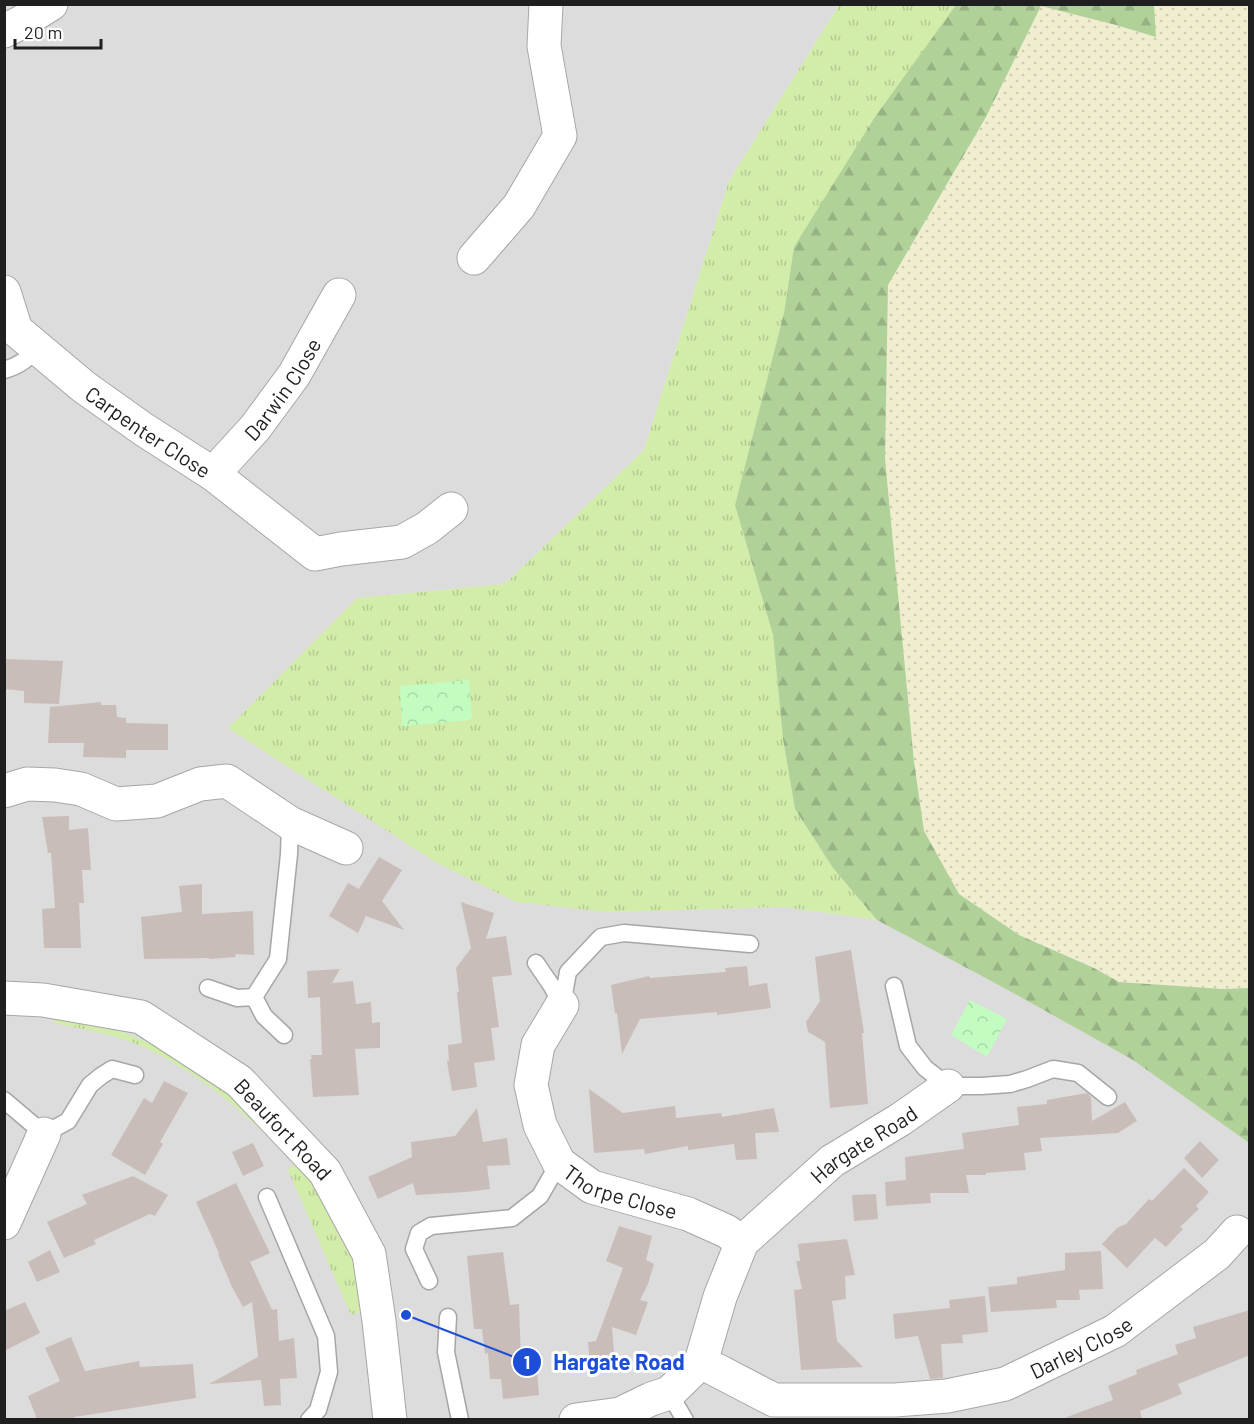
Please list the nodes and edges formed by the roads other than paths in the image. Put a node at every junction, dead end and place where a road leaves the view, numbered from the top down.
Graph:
1 (51, 4) edge
2 (546, 4) edge
3 (4, 31) edge
4 (474, 258) dead end
5 (4, 292) edge
6 (339, 295) dead end
7 (38, 348) junction
8 (4, 370) edge
9 (213, 474) junction
10 (451, 509) dead end
11 (4, 791) edge
12 (290, 823) junction
13 (346, 848) dead end
14 (750, 944) dead end
15 (536, 963) dead end
16 (894, 986) dead end
17 (208, 988) dead end
18 (254, 997) junction
19 (4, 998) edge
20 (562, 1005) junction
21 (284, 1035) dead end
22 (135, 1075) dead end
23 (948, 1086) junction
24 (1108, 1097) dead end
25 (4, 1100) edge
26 (44, 1134) junction
27 (559, 1163) junction
28 (267, 1197) dead end
29 (4, 1223) edge
30 (1237, 1232) dead end
31 (742, 1242) junction
32 (429, 1281) dead end
33 (448, 1317) dead end
34 (701, 1362) junction
35 (677, 1406) edge
36 (897, 1409) edge
37 (309, 1419) edge
38 (390, 1419) edge
39 (460, 1419) edge
40 (576, 1419) edge

1 - 3 street
2 - 4 street
5 - 7 street, Carpenter Close
6 - 9 street, Darwin Close
7 - 8 lane
7 - 9 street, Carpenter Close
9 - 10 street, Carpenter Close
11 - 12 street
12 - 13 street
12 - 18 lane
14 - 20 lane
15 - 20 lane
16 - 23 lane
17 - 18 lane
18 - 21 lane
19 - 38 street, Beaufort Road
20 - 27 street, Thorpe Close
22 - 26 lane
23 - 24 lane
23 - 31 street, Hargate Road
25 - 26 lane
26 - 29 street
27 - 31 street, Thorpe Close
27 - 32 lane
28 - 37 lane
30 - 36 street, Darley Close
31 - 34 street, Hargate Road
33 - 39 lane
34 - 35 street, Hargate Road
34 - 36 street, Darley Close
35 - 40 street, Hargate Road

